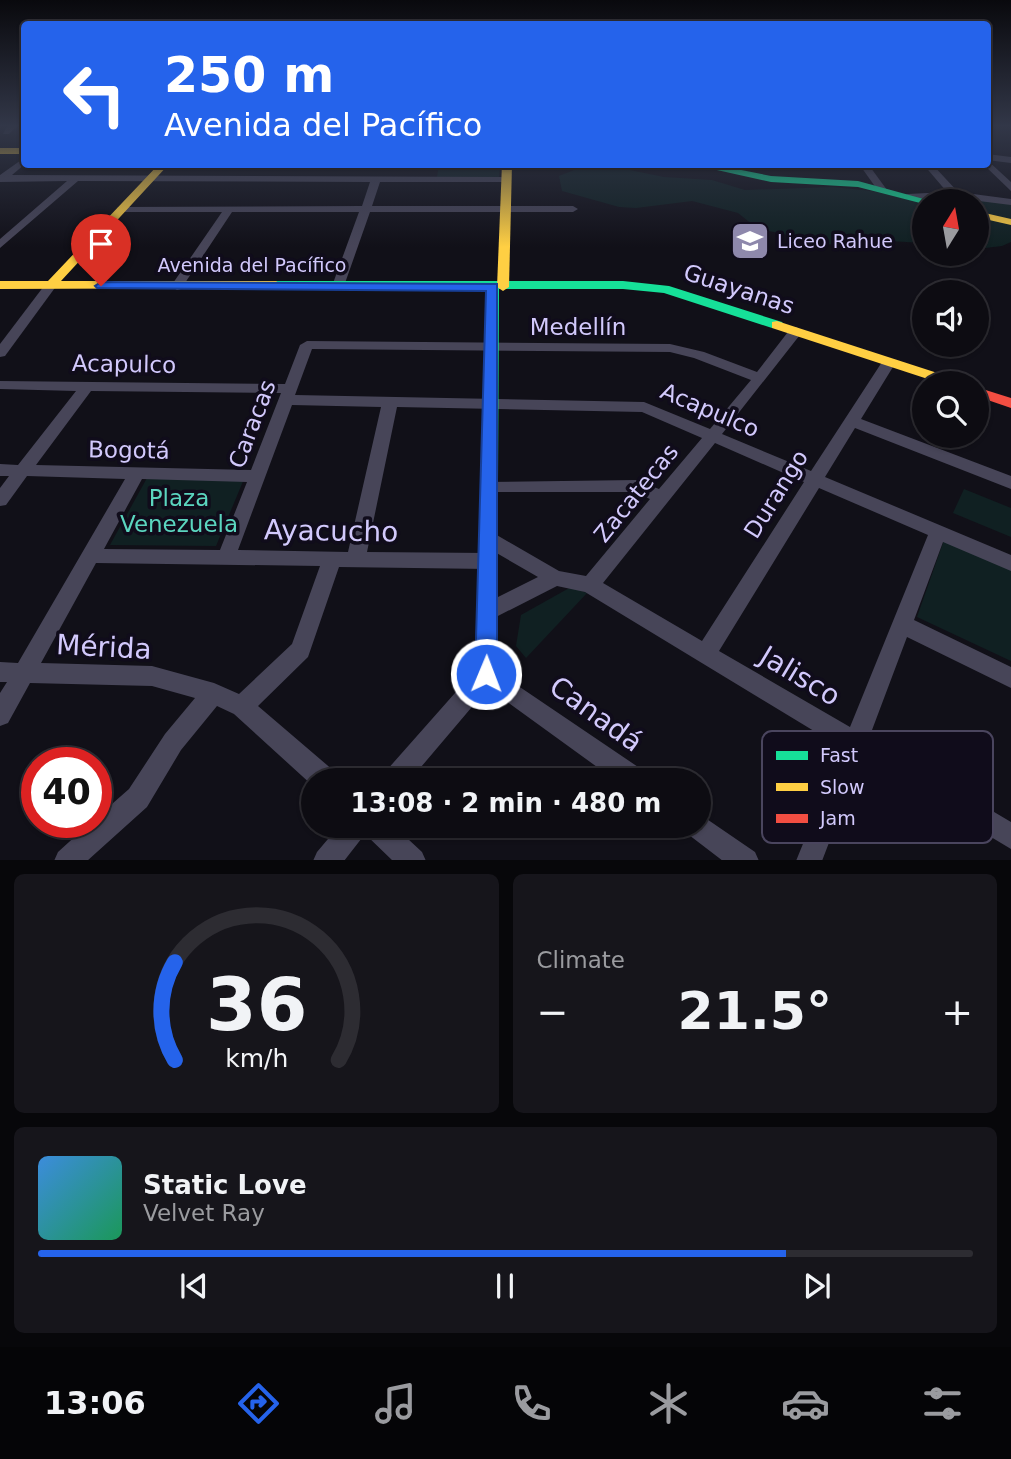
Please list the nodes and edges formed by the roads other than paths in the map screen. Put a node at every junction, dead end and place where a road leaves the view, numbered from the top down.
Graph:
1 (17, 166) edge
2 (991, 167) edge
3 (161, 168) edge
4 (729, 168) edge
5 (866, 168) edge
6 (931, 168) edge
7 (755, 171) edge
8 (506, 172) edge
9 (1, 179) edge
10 (75, 179) junction
11 (151, 179) junction
12 (376, 180) junction
13 (1011, 188) edge
14 (950, 189) edge
15 (882, 190) junction
16 (908, 197) junction
17 (912, 197) edge
18 (912, 198) edge
19 (989, 199) edge
20 (1011, 202) edge
21 (122, 209) junction
22 (229, 209) junction
23 (366, 209) junction
24 (506, 209) junction
25 (573, 209) dead end
26 (989, 217) edge
27 (1011, 222) edge
28 (0, 245) edge
29 (0, 285) edge
30 (51, 285) junction
31 (177, 286) junction
32 (338, 286) junction
33 (498, 287) junction
34 (796, 331) junction
35 (307, 345) joint
36 (494, 348) junction
37 (0, 353) edge
38 (889, 362) junction
39 (917, 371) edge
40 (760, 378) junction
41 (0, 386) edge
42 (87, 387) junction
43 (288, 394) junction
44 (989, 395) edge
45 (390, 402) junction
46 (1011, 402) edge
47 (492, 404) junction
48 (852, 421) junction
49 (713, 436) junction
50 (0, 470) edge
51 (22, 470) junction
52 (137, 473) junction
53 (257, 476) junction
54 (813, 479) junction
55 (1011, 483) edge
56 (489, 486) junction
57 (662, 497) junction
58 (0, 500) edge
59 (938, 532) junction
60 (488, 539) junction
61 (90, 556) junction
62 (226, 558) junction
63 (332, 559) junction
64 (356, 559) junction
65 (488, 561) junction
66 (1011, 563) edge
67 (555, 578) junction
68 (590, 585) junction
69 (487, 612) junction
70 (902, 624) junction
71 (705, 654) junction
72 (0, 672) edge
73 (23, 673) junction
74 (486, 674) junction
75 (1011, 678) edge
76 (214, 694) junction
77 (242, 706) junction
78 (0, 715) edge
79 (835, 731) edge
80 (860, 731) edge
81 (312, 768) edge
82 (405, 768) edge
83 (618, 768) edge
84 (993, 825) edge
85 (711, 835) edge
86 (1011, 836) edge
87 (345, 838) edge
88 (388, 838) edge
89 (815, 843) edge
90 (67, 860) edge
91 (326, 860) edge
92 (413, 860) edge
93 (746, 860) edge
94 (808, 860) edge

1 - 9 street
2 - 13 street
3 - 11 street
4 - 7 street
5 - 15 street
6 - 14 street
7 - 15 street
8 - 12 street
8 - 24 street
9 - 10 street
10 - 11 street
10 - 28 street
11 - 12 street
11 - 21 street
12 - 23 street
15 - 16 street
16 - 17 street
16 - 18 street
19 - 20 street
21 - 22 street
21 - 30 street
22 - 23 street
22 - 31 street
23 - 24 street
23 - 32 street
24 - 25 street
24 - 33 street
26 - 27 street
29 - 30 street, Avenida del Pacífico
30 - 31 street, Avenida del Pacífico
30 - 37 street
31 - 32 street, Avenida del Pacífico
32 - 33 street, Avenida del Pacífico
33 - 34 street, Guayanas
33 - 36 street
34 - 38 street, Guayanas
34 - 40 street, Zacatecas
35 - 36 street, Medellín
35 - 43 street, Caracas
36 - 40 street, Medellín
36 - 47 street
38 - 39 street, Guayanas
38 - 48 street, Durango
40 - 49 street, Zacatecas
41 - 42 street, Acapulco
42 - 43 street, Acapulco
42 - 51 street
43 - 45 street, Acapulco
43 - 53 street, Caracas
44 - 46 street
45 - 47 street, Acapulco
45 - 64 street
47 - 49 street, Acapulco
47 - 56 street
48 - 54 street, Durango
48 - 55 street
49 - 54 street, Acapulco
49 - 57 street, Zacatecas
50 - 51 street, Bogotá
51 - 52 street, Bogotá
51 - 58 street
52 - 53 street, Bogotá
52 - 61 street
53 - 62 street, Caracas
54 - 59 street, Acapulco
54 - 71 street, Durango
56 - 57 street
56 - 60 street
57 - 68 street, Zacatecas
59 - 66 street, Acapulco
59 - 70 street
60 - 65 street
60 - 67 street, Jalisco
61 - 62 street, Ayacucho
61 - 73 street
62 - 63 street, Ayacucho
63 - 64 street, Ayacucho
63 - 77 street
64 - 65 street, Ayacucho
65 - 69 street
67 - 68 street, Jalisco
67 - 69 street
68 - 71 street, Jalisco
69 - 74 street
70 - 75 street
70 - 80 street
71 - 79 street, Jalisco
72 - 73 street, Mérida
73 - 76 street, Mérida
73 - 78 street
74 - 82 street
74 - 83 street, Canadá
76 - 77 street, Mérida
76 - 90 street
77 - 81 street, Mérida
84 - 86 street, Jalisco
85 - 93 street
87 - 91 street
88 - 92 street
89 - 94 street

